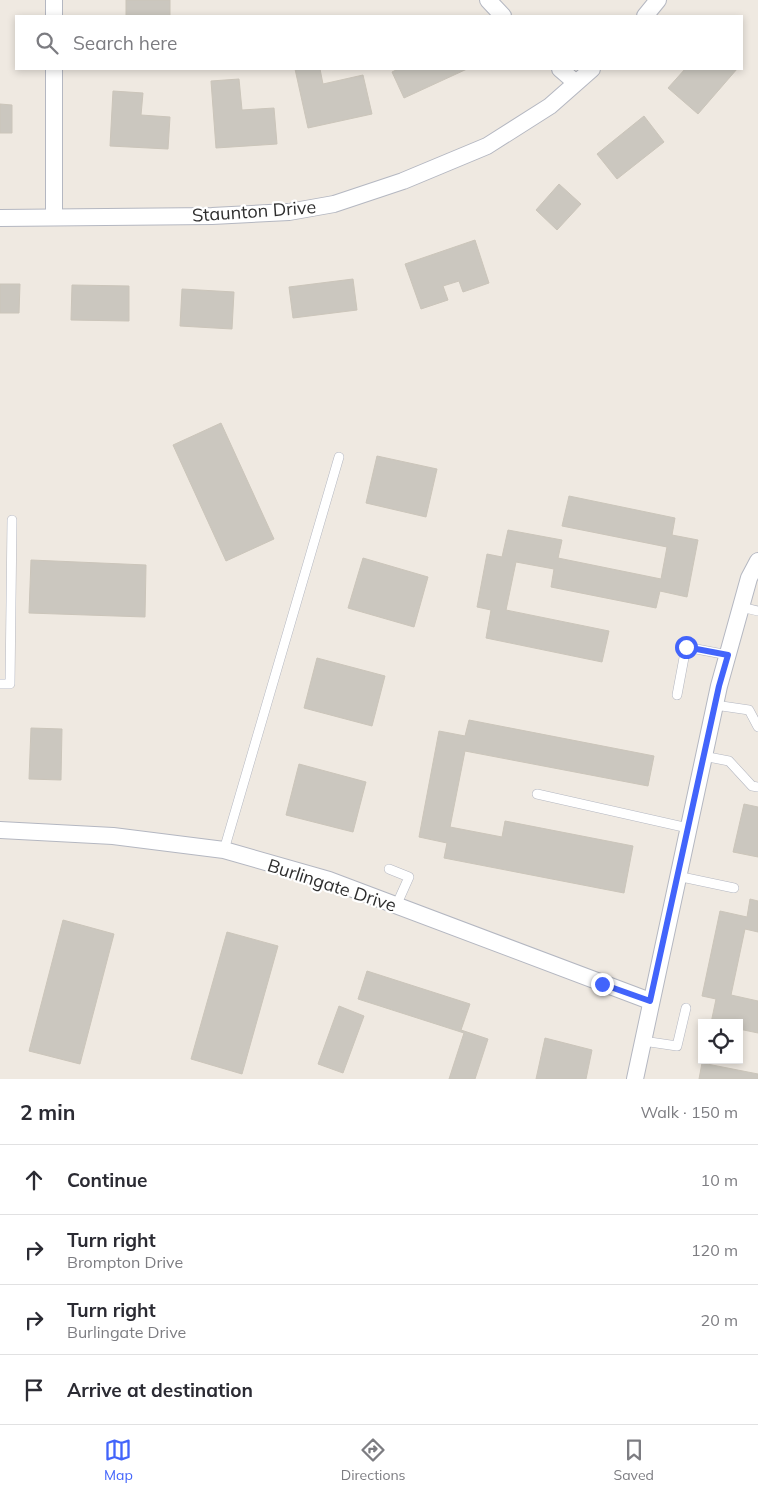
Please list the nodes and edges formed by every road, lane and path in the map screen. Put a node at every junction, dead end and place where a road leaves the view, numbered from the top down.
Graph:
1 (54, 0) edge
2 (488, 0) edge
3 (658, 0) edge
4 (54, 15) edge
5 (502, 15) edge
6 (646, 15) edge
7 (54, 70) edge
8 (561, 70) edge
9 (591, 70) edge
10 (575, 82) junction
11 (54, 217) junction
12 (0, 218) edge
13 (339, 457) dead end
14 (12, 520) dead end
15 (758, 561) edge
16 (741, 607) junction
17 (758, 611) edge
18 (728, 655) junction
19 (0, 684) edge
20 (677, 695) dead end
21 (715, 705) junction
22 (758, 727) edge
23 (703, 756) junction
24 (758, 787) edge
25 (537, 794) dead end
26 (688, 828) junction
27 (0, 830) edge
28 (224, 850) junction
29 (389, 869) dead end
30 (677, 876) junction
31 (409, 877) junction
32 (419, 881) dead end
33 (734, 888) dead end
34 (396, 906) junction
35 (650, 1001) junction
36 (686, 1008) dead end
37 (643, 1042) junction
38 (635, 1079) edge

1 - 4 street
2 - 5 street
3 - 6 street
7 - 11 street
8 - 10 street
9 - 10 street, Staunton Drive
10 - 11 street, Staunton Drive
11 - 12 street, Staunton Drive
13 - 28 lane
14 - 19 lane
15 - 16 street
16 - 17 lane
16 - 18 street
18 - 20 lane
18 - 21 street
21 - 22 lane
21 - 23 street
23 - 24 lane
23 - 26 street
25 - 26 lane
26 - 30 street
27 - 28 street, Burlingate Drive
28 - 34 street, Burlingate Drive
29 - 31 lane
30 - 33 lane
30 - 35 street
31 - 32 lane
31 - 34 lane
34 - 35 street, Burlingate Drive
35 - 37 street
36 - 37 lane
37 - 38 street

